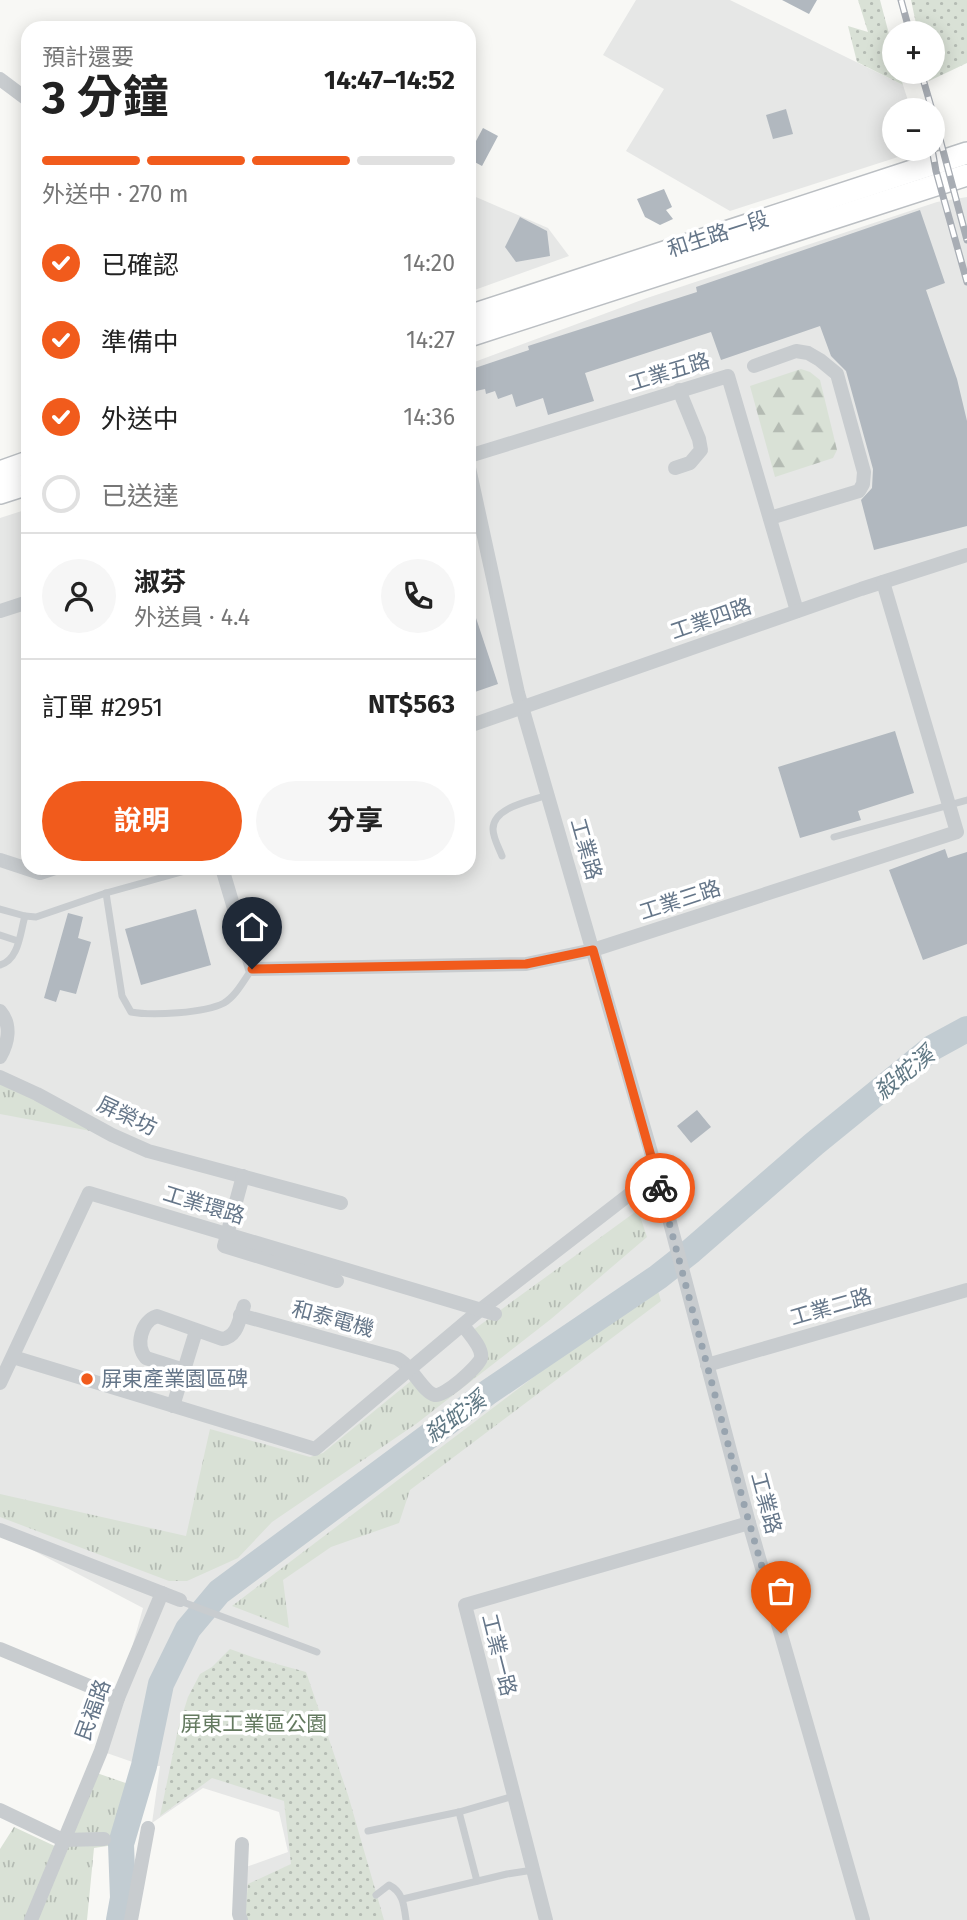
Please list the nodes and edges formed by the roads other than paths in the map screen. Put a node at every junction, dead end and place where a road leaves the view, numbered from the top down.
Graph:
1 (0, 79) edge
2 (21, 95) edge
3 (967, 153) edge
4 (967, 175) edge
5 (476, 314) edge
6 (476, 334) edge
7 (754, 366) dead end
8 (679, 390) junction
9 (476, 454) edge
10 (21, 464) edge
11 (675, 468) dead end
12 (0, 472) edge
13 (21, 486) edge
14 (0, 493) edge
15 (476, 499) edge
16 (770, 518) junction
17 (967, 555) edge
18 (883, 582) junction
19 (21, 604) edge
20 (0, 611) edge
21 (797, 611) junction
22 (522, 706) junction
23 (476, 723) edge
24 (548, 795) junction
25 (967, 800) edge
26 (949, 806) junction
27 (962, 831) edge
28 (834, 837) dead end
29 (502, 856) dead end
30 (0, 860) edge
31 (21, 867) edge
32 (170, 875) edge
33 (224, 875) edge
34 (106, 892) junction
35 (0, 909) edge
36 (25, 916) junction
37 (0, 935) edge
38 (18, 941) junction
39 (593, 950) junction
40 (0, 965) edge
41 (252, 969) junction
42 (0, 1012) edge
43 (0, 1057) edge
44 (0, 1077) edge
45 (657, 1173) junction
46 (243, 1176) junction
47 (341, 1203) dead end
48 (228, 1234) junction
49 (337, 1281) dead end
50 (967, 1290) edge
51 (487, 1312) junction
52 (463, 1325) junction
53 (196, 1331) junction
54 (13, 1357) junction
55 (707, 1365) junction
56 (410, 1369) junction
57 (184, 1370) junction
58 (0, 1383) edge
59 (173, 1406) junction
60 (749, 1522) junction
61 (0, 1530) edge
62 (162, 1593) junction
63 (180, 1600) joint
64 (0, 1649) edge
65 (317, 1652) dead end
66 (118, 1698) junction
67 (514, 1796) junction
68 (0, 1810) edge
69 (460, 1812) junction
70 (148, 1828) dead end
71 (368, 1831) dead end
72 (104, 1839) dead end
73 (64, 1840) junction
74 (242, 1844) dead end
75 (533, 1870) junction
76 (477, 1881) junction
77 (376, 1895) dead end
78 (402, 1899) junction
79 (31, 1920) edge
80 (131, 1920) edge
81 (241, 1920) edge
82 (406, 1920) edge
83 (546, 1920) edge
84 (863, 1920) edge

1 - 2 street
3 - 5 main road, 和生路一段
4 - 6 main road, 和生路一段
7 - 16 street
8 - 9 street, 工業五路
8 - 11 street
8 - 16 street, 工業五路
10 - 12 main road
13 - 14 main road
15 - 22 street, 工業路
16 - 21 street, 工業五路
17 - 18 street, 工業四路
18 - 21 street, 工業四路
18 - 26 street, 工業三路
19 - 20 street
21 - 22 street, 工業四路
22 - 23 street, 工業四路
22 - 24 street, 工業路
24 - 29 lane
24 - 39 street, 工業路
25 - 26 lane
26 - 27 street, 工業三路
26 - 28 lane
27 - 39 street, 工業三路
30 - 31 street
32 - 34 lane
33 - 41 street
34 - 36 lane
34 - 41 lane
35 - 36 lane
36 - 38 lane
37 - 38 lane
38 - 40 lane
39 - 41 street, 工業三路
39 - 45 street, 工業路
42 - 43 street
44 - 46 street, 屏榮坊
45 - 51 street
45 - 55 street, 工業路
46 - 47 street, 屏榮坊
46 - 48 street
48 - 49 street
48 - 51 street, 工業環路
48 - 54 street, 工業環路
50 - 55 street, 工業二路
51 - 52 street
52 - 56 street
52 - 56 street
53 - 56 street, 和泰電機
53 - 57 street
53 - 57 street, 和泰電機
54 - 58 street, 工業環路
54 - 59 street
55 - 60 street, 工業路
56 - 59 street
57 - 59 street
60 - 67 street, 工業一路
60 - 84 street, 工業路
61 - 62 street
62 - 63 street
62 - 66 street, 民福路
63 - 65 lane
64 - 66 street
66 - 73 street, 民福路
67 - 69 lane
67 - 75 street, 工業一路
68 - 73 street
69 - 71 lane
69 - 76 lane
70 - 80 street
72 - 73 street
73 - 79 street, 民福路
74 - 81 street
75 - 76 lane
75 - 83 street, 工業一路
76 - 78 lane
77 - 78 lane
78 - 82 lane

